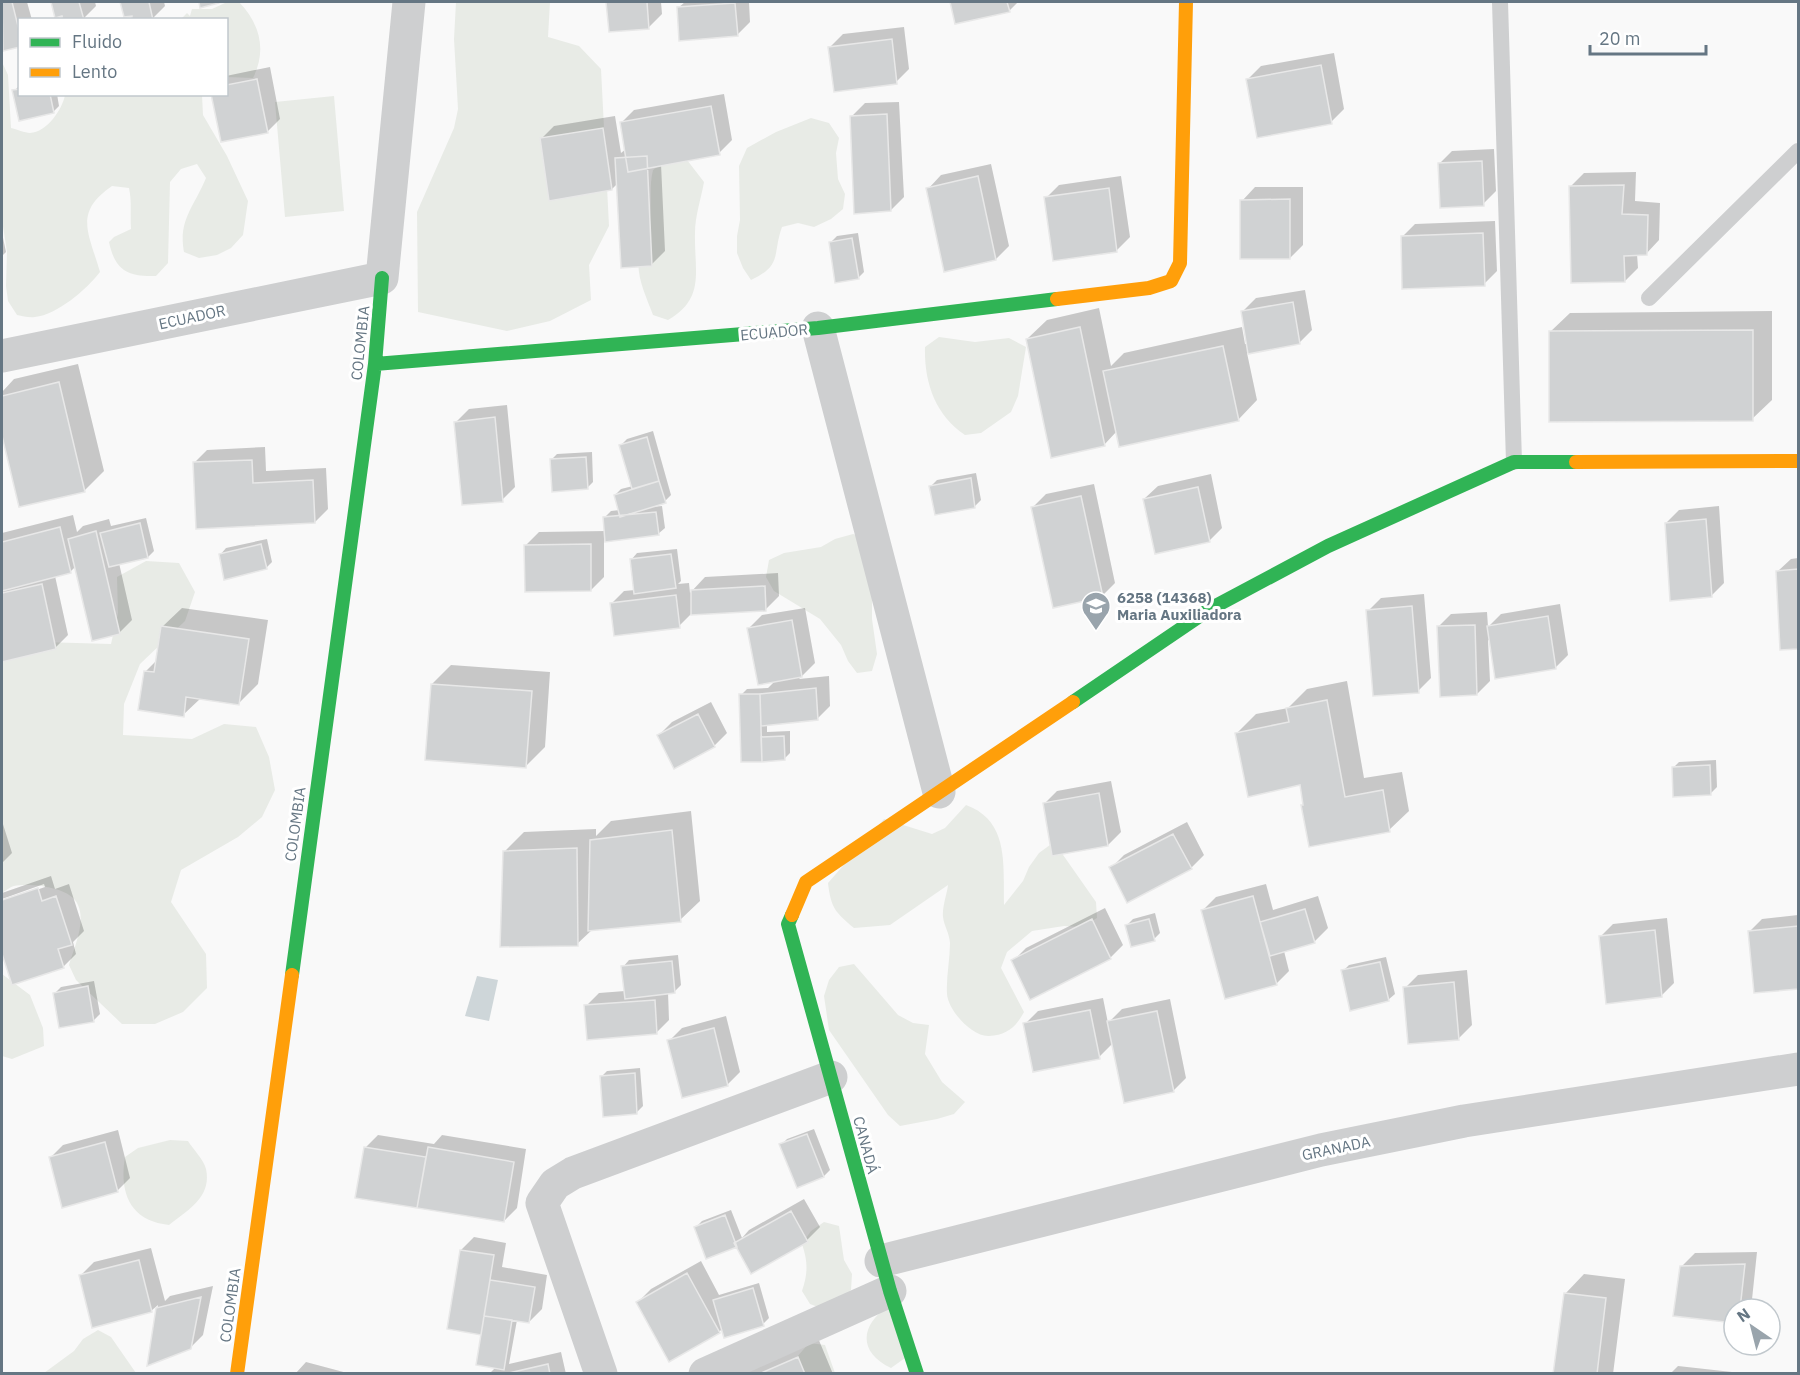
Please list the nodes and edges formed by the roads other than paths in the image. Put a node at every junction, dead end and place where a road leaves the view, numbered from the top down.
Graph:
1 (409, 2) edge
2 (1186, 2) edge
3 (1500, 2) edge
4 (1798, 151) edge
5 (382, 278) junction
6 (1648, 298) dead end
7 (818, 328) junction
8 (2, 356) edge
9 (375, 364) junction
10 (1798, 461) edge
11 (1514, 462) junction
12 (939, 792) junction
13 (1798, 1070) edge
14 (831, 1077) junction
15 (886, 1276) junction
16 (237, 1374) edge
17 (601, 1374) edge
18 (705, 1374) edge
19 (917, 1374) edge

1 - 5 street
2 - 7 street, ECUADOR
3 - 11 lane
4 - 6 lane
5 - 8 street, ECUADOR
5 - 9 street, COLOMBIA
7 - 9 street, ECUADOR
7 - 12 street
9 - 16 street, COLOMBIA
10 - 11 street
11 - 12 street
12 - 14 street, CANADÁ
13 - 15 street, GRANADA
14 - 15 street, CANADÁ
14 - 17 street
15 - 18 street, GRANADA
15 - 19 street, CANADÁ

